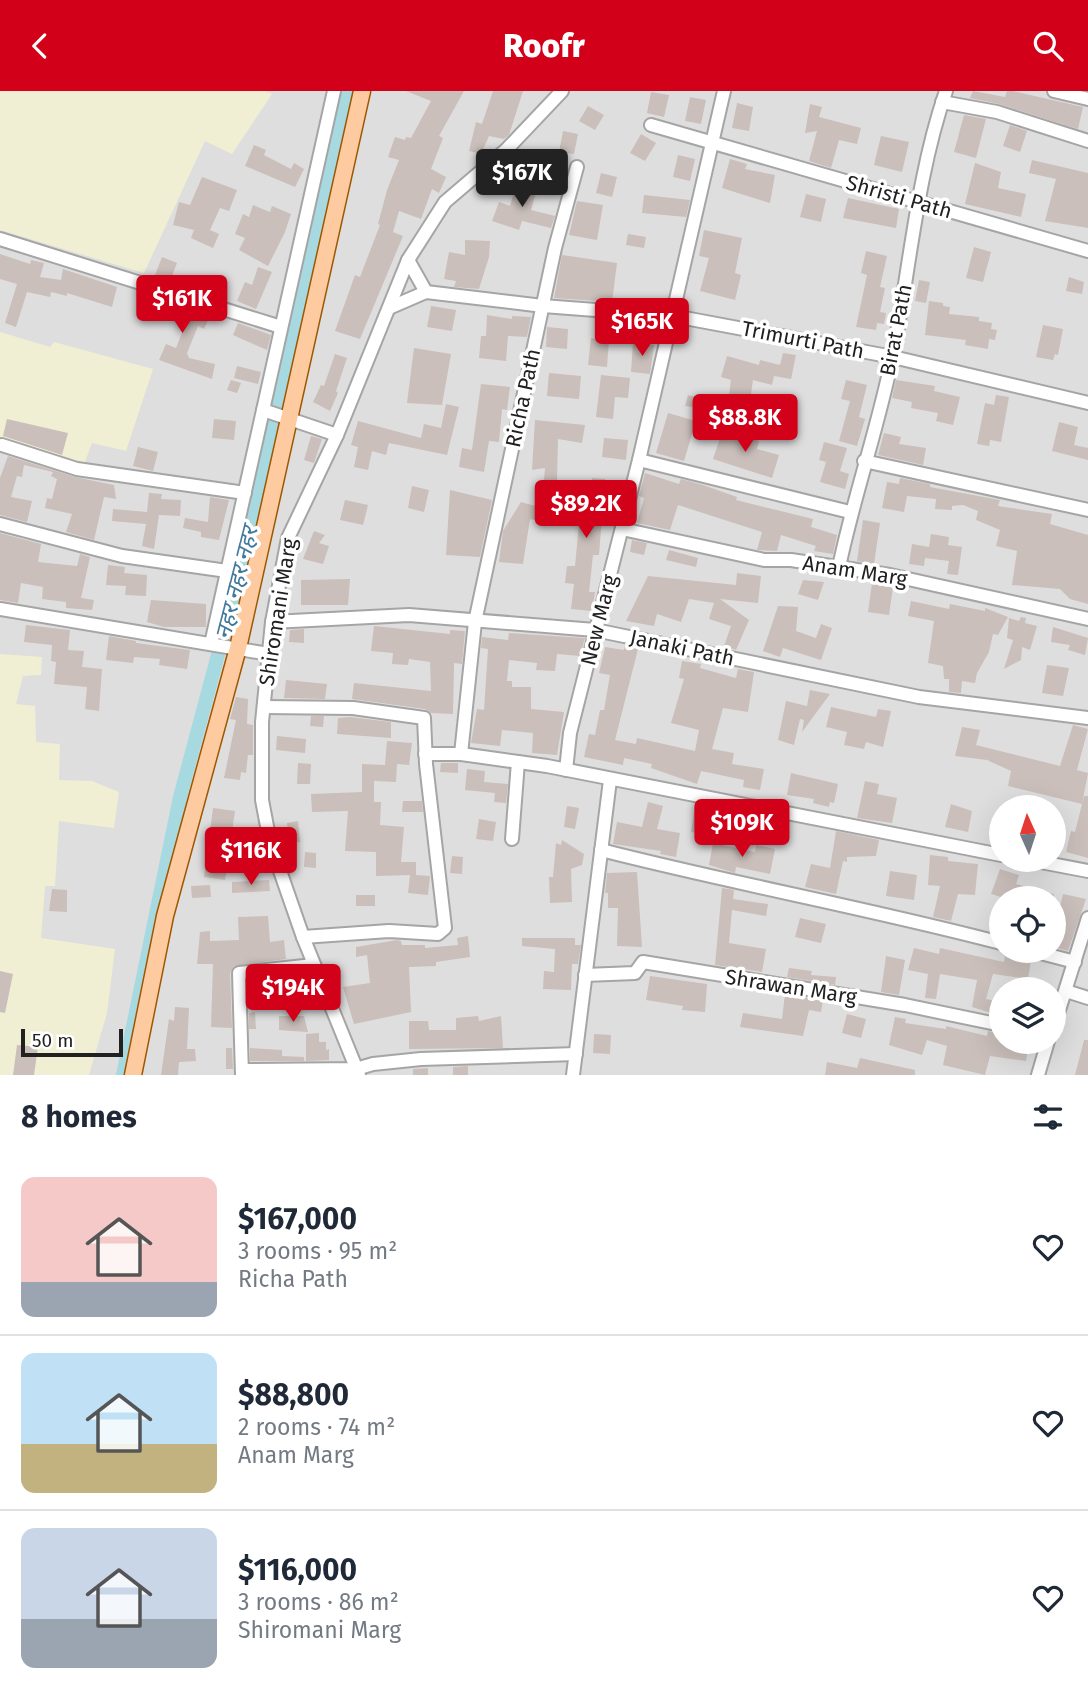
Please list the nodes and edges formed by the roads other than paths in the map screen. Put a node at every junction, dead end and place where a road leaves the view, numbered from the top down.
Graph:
1 (334, 91) edge
2 (362, 91) edge
3 (562, 91) edge
4 (724, 91) edge
5 (1054, 91) edge
6 (944, 96) edge
7 (1088, 99) edge
8 (651, 125) dead end
9 (1088, 141) edge
10 (711, 143) junction
11 (577, 167) dead end
12 (920, 202) junction
13 (0, 239) edge
14 (1088, 251) edge
15 (408, 260) junction
16 (426, 292) junction
17 (543, 306) junction
18 (388, 308) junction
19 (674, 316) junction
20 (281, 327) junction
21 (893, 357) junction
22 (1088, 403) edge
23 (263, 409) junction
24 (289, 419) junction
25 (337, 435) junction
26 (2, 445) edge
27 (639, 460) junction
28 (864, 461) junction
29 (245, 493) junction
30 (1088, 510) edge
31 (850, 512) junction
32 (0, 524) edge
33 (622, 529) junction
34 (839, 566) junction
35 (228, 571) junction
36 (0, 610) edge
37 (1088, 619) edge
38 (272, 622) junction
39 (475, 622) junction
40 (596, 630) junction
41 (223, 646) junction
42 (269, 653) junction
43 (264, 707) junction
44 (1088, 718) edge
45 (425, 754) junction
46 (460, 754) junction
47 (518, 762) junction
48 (566, 770) junction
49 (610, 781) junction
50 (512, 839) dead end
51 (601, 850) junction
52 (989, 853) edge
53 (1066, 867) edge
54 (1088, 871) edge
55 (1088, 918) edge
56 (303, 937) junction
57 (989, 940) edge
58 (1066, 960) edge
59 (1075, 962) junction
60 (314, 965) junction
61 (585, 975) junction
62 (1066, 991) joint
63 (1088, 998) edge
64 (989, 1022) edge
65 (576, 1054) junction
66 (1044, 1054) edge
67 (242, 1072) edge
68 (357, 1072) edge
69 (133, 1075) edge
70 (573, 1075) edge
71 (1038, 1075) edge

1 - 20 street
2 - 24 main road
3 - 15 street, Shiromani Marg
4 - 10 street, New Marg
5 - 7 street
6 - 9 street
6 - 12 street, Birat Path
8 - 10 street
10 - 12 street, Shristi Path
10 - 19 street, New Marg
11 - 17 street, Richa Path
12 - 14 street, Shristi Path
12 - 21 street, Birat Path
13 - 20 street
15 - 16 street
15 - 18 street, Shiromani Marg
16 - 17 street, Trimurti Path
16 - 18 street
17 - 19 street, Trimurti Path
17 - 39 street, Richa Path
18 - 25 street, Shiromani Marg
19 - 21 street, Trimurti Path
19 - 27 street, New Marg
20 - 23 street
21 - 22 street, Trimurti Path
21 - 28 street, Birat Path
23 - 24 street
23 - 29 street
24 - 25 street
24 - 41 main road
25 - 38 street, Shiromani Marg
26 - 29 street
27 - 31 street
27 - 33 street, New Marg
28 - 30 street
28 - 31 street, Birat Path
29 - 35 street
31 - 34 street, Birat Path
32 - 35 street
33 - 34 street, Anam Marg
33 - 40 street, New Marg
34 - 37 street, Anam Marg
35 - 41 street
36 - 41 street
38 - 39 street, Janaki Path
38 - 42 street, Shiromani Marg
39 - 40 street, Janaki Path
39 - 46 street, Richa Path
40 - 44 street, Janaki Path
40 - 48 street, New Marg
41 - 42 street
41 - 69 main road
42 - 43 street, Shiromani Marg
43 - 45 street
43 - 56 street, Shiromani Marg
45 - 46 street
45 - 56 street
46 - 47 street
47 - 48 street
47 - 50 street
48 - 49 street
49 - 51 street
49 - 52 street
51 - 57 street
51 - 61 street
53 - 54 street
55 - 59 street
56 - 60 street, Shiromani Marg
58 - 59 street
59 - 62 street
60 - 67 street
60 - 68 street, Shiromani Marg
61 - 64 street, Shrawan Marg
61 - 65 street
62 - 63 street
65 - 68 street
65 - 70 street
66 - 71 street
67 - 68 street

